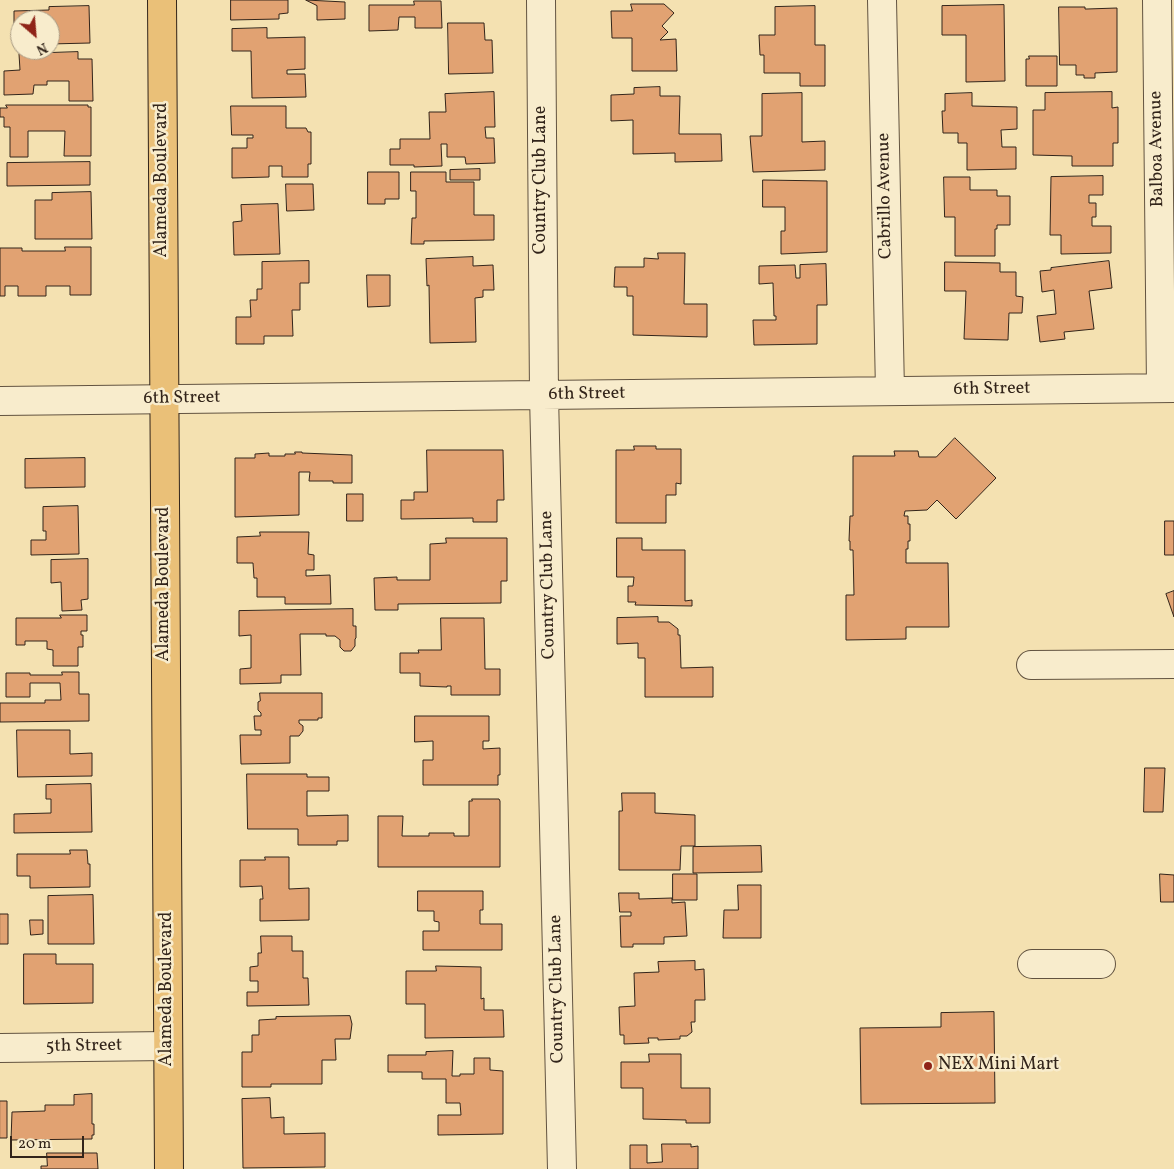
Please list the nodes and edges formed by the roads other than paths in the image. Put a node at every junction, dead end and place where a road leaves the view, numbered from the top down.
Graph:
1 (162, 0) edge
2 (541, 0) edge
3 (882, 0) edge
4 (1157, 0) edge
5 (1167, 388) edge
6 (890, 391) junction
7 (544, 395) junction
8 (164, 399) junction
9 (0, 401) edge
10 (1174, 664) edge
11 (1031, 665) dead end
12 (1032, 964) dead end
13 (1100, 964) dead end
14 (168, 1046) junction
15 (0, 1048) edge
16 (169, 1169) edge
17 (562, 1169) edge

1 - 8 main road, Alameda Boulevard
2 - 7 street, Country Club Lane
3 - 6 street, Cabrillo Avenue
4 - 5 street, Balboa Avenue
5 - 6 street, 6th Street
6 - 7 street, 6th Street
7 - 8 street, 6th Street
7 - 17 street, Country Club Lane
8 - 9 street, 6th Street
8 - 14 main road, Alameda Boulevard
10 - 11 street
12 - 13 street
14 - 15 street, 5th Street
14 - 16 main road, Alameda Boulevard

